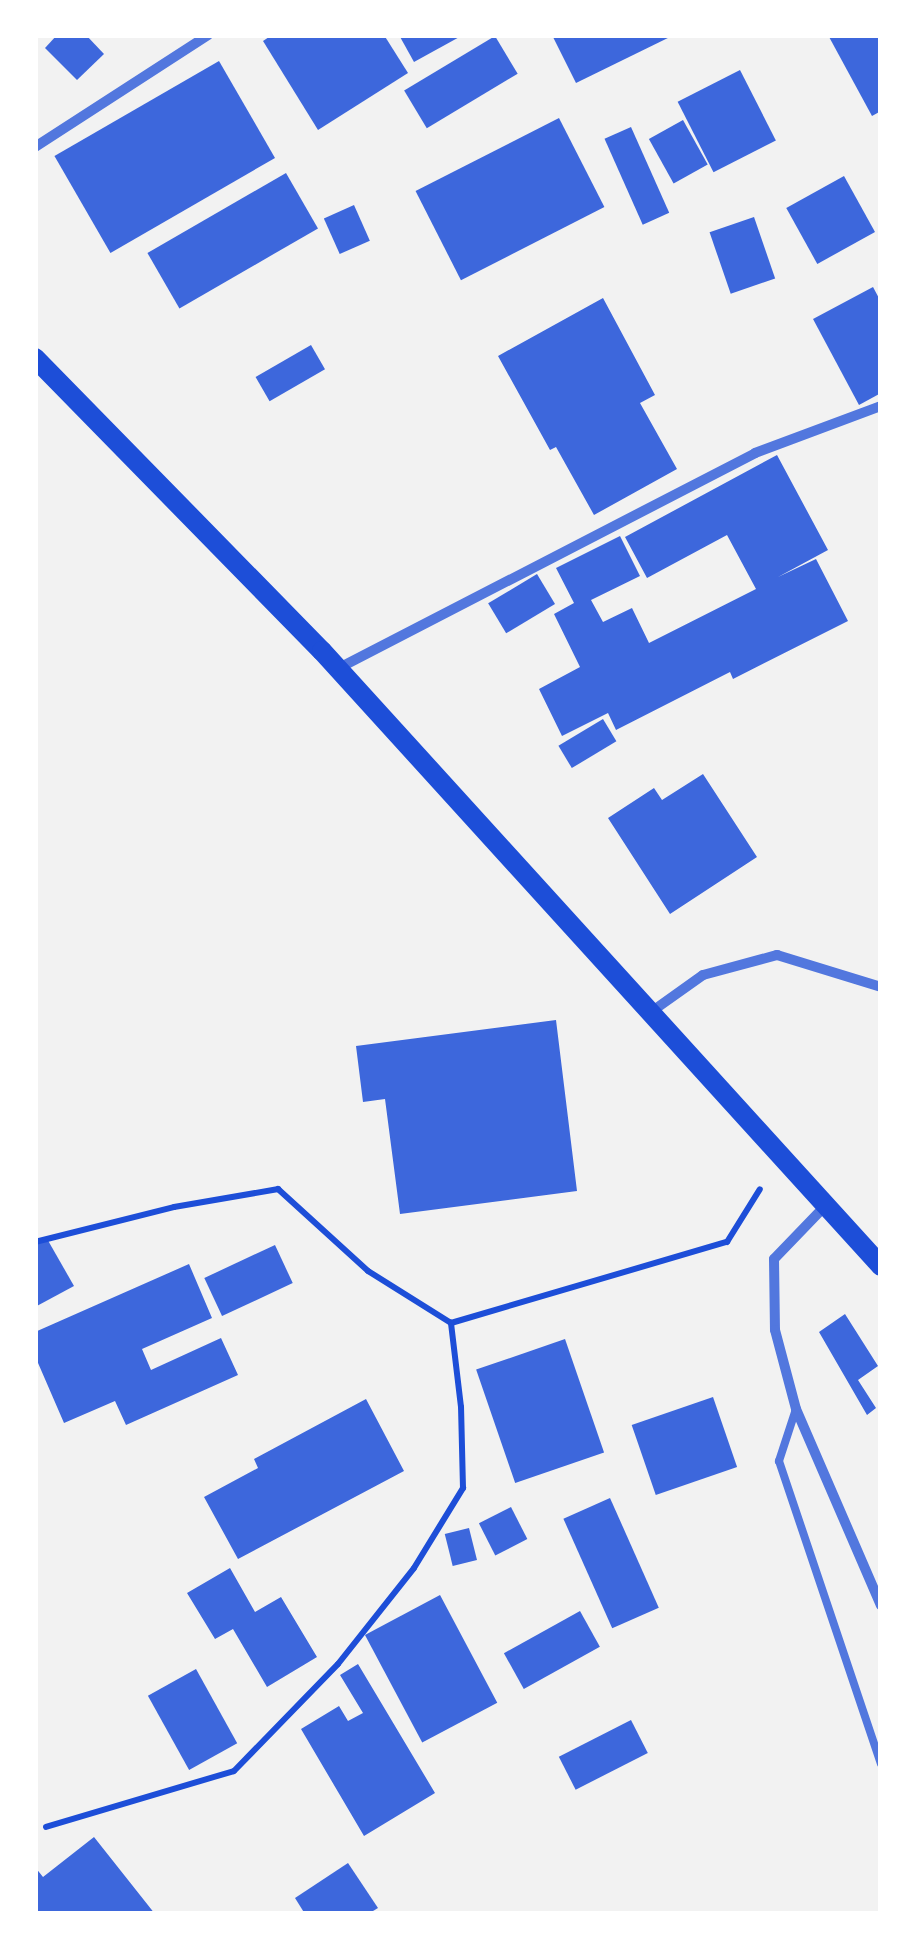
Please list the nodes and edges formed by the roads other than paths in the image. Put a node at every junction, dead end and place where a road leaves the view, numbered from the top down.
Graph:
1 (208, 35) edge
2 (35, 147) edge
3 (35, 358) edge
4 (881, 406) edge
5 (338, 669) junction
6 (881, 987) edge
7 (650, 1012) junction
8 (826, 1204) junction
9 (881, 1266) edge
10 (796, 1409) junction
11 (881, 1605) edge
12 (881, 1764) edge

1 - 2 street
3 - 5 main road
4 - 5 street
5 - 7 main road
6 - 7 street
7 - 8 main road
8 - 9 main road
8 - 10 street
10 - 11 street
10 - 12 lane

